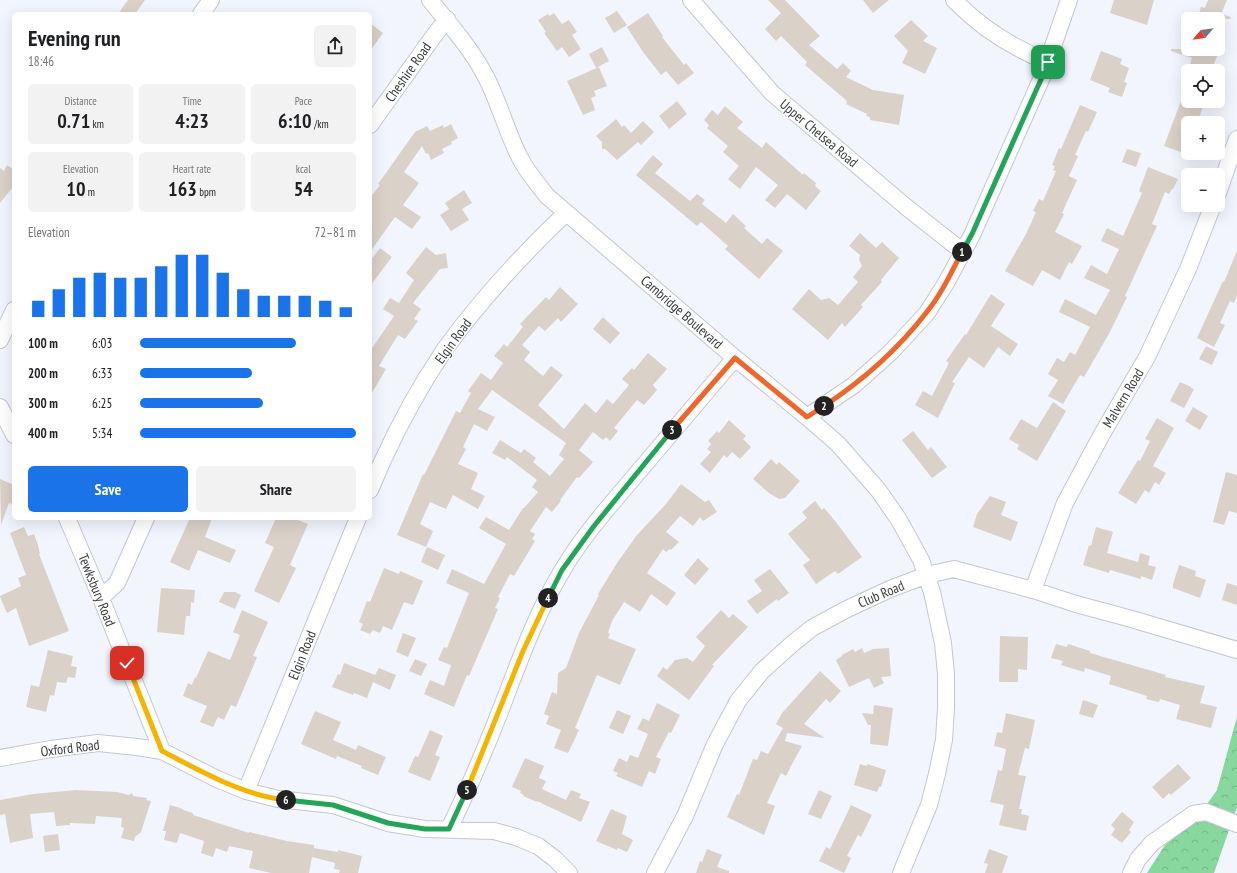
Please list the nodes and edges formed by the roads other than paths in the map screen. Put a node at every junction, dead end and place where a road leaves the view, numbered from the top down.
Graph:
1 (211, 0) edge
2 (430, 0) edge
3 (691, 0) edge
4 (954, 0) edge
5 (1069, 0) edge
6 (202, 12) edge
7 (447, 19) junction
8 (1048, 62) junction
9 (372, 122) edge
10 (1237, 139) edge
11 (1225, 173) edge
12 (1210, 212) edge
13 (566, 213) junction
14 (962, 251) junction
15 (12, 314) edge
16 (0, 340) edge
17 (735, 358) junction
18 (0, 407) edge
19 (807, 417) junction
20 (12, 431) edge
21 (372, 485) edge
22 (68, 520) edge
23 (145, 520) edge
24 (357, 520) edge
25 (927, 575) junction
26 (1033, 590) junction
27 (101, 598) junction
28 (1237, 650) edge
29 (162, 751) junction
30 (0, 758) edge
31 (246, 791) junction
32 (1237, 824) edge
33 (449, 829) junction
34 (569, 873) edge
35 (655, 873) edge
36 (901, 873) edge
37 (1131, 873) edge

1 - 6 street
2 - 7 street, Cambridge Boulevard
3 - 14 street, Upper Chelsea Road
4 - 8 street
5 - 8 street
7 - 9 street, Cheshire Road
7 - 13 street, Cambridge Boulevard
8 - 14 street
10 - 11 street
12 - 26 street, Malvern Road
13 - 17 street, Cambridge Boulevard
13 - 21 street, Elgin Road
14 - 19 street
15 - 16 street
17 - 19 street, Cambridge Boulevard
17 - 33 street
18 - 20 street
19 - 25 street, Cambridge Boulevard
22 - 27 street, Tewksbury Road
23 - 27 street
24 - 31 street, Elgin Road
25 - 26 street, Club Road
25 - 35 street, Club Road
25 - 36 street, Cambridge Boulevard
26 - 28 street, Club Road
27 - 29 street, Tewksbury Road
29 - 30 street, Oxford Road
29 - 31 street, Oxford Road
31 - 33 street, Oxford Road
32 - 37 street
33 - 34 street, Oxford Road

